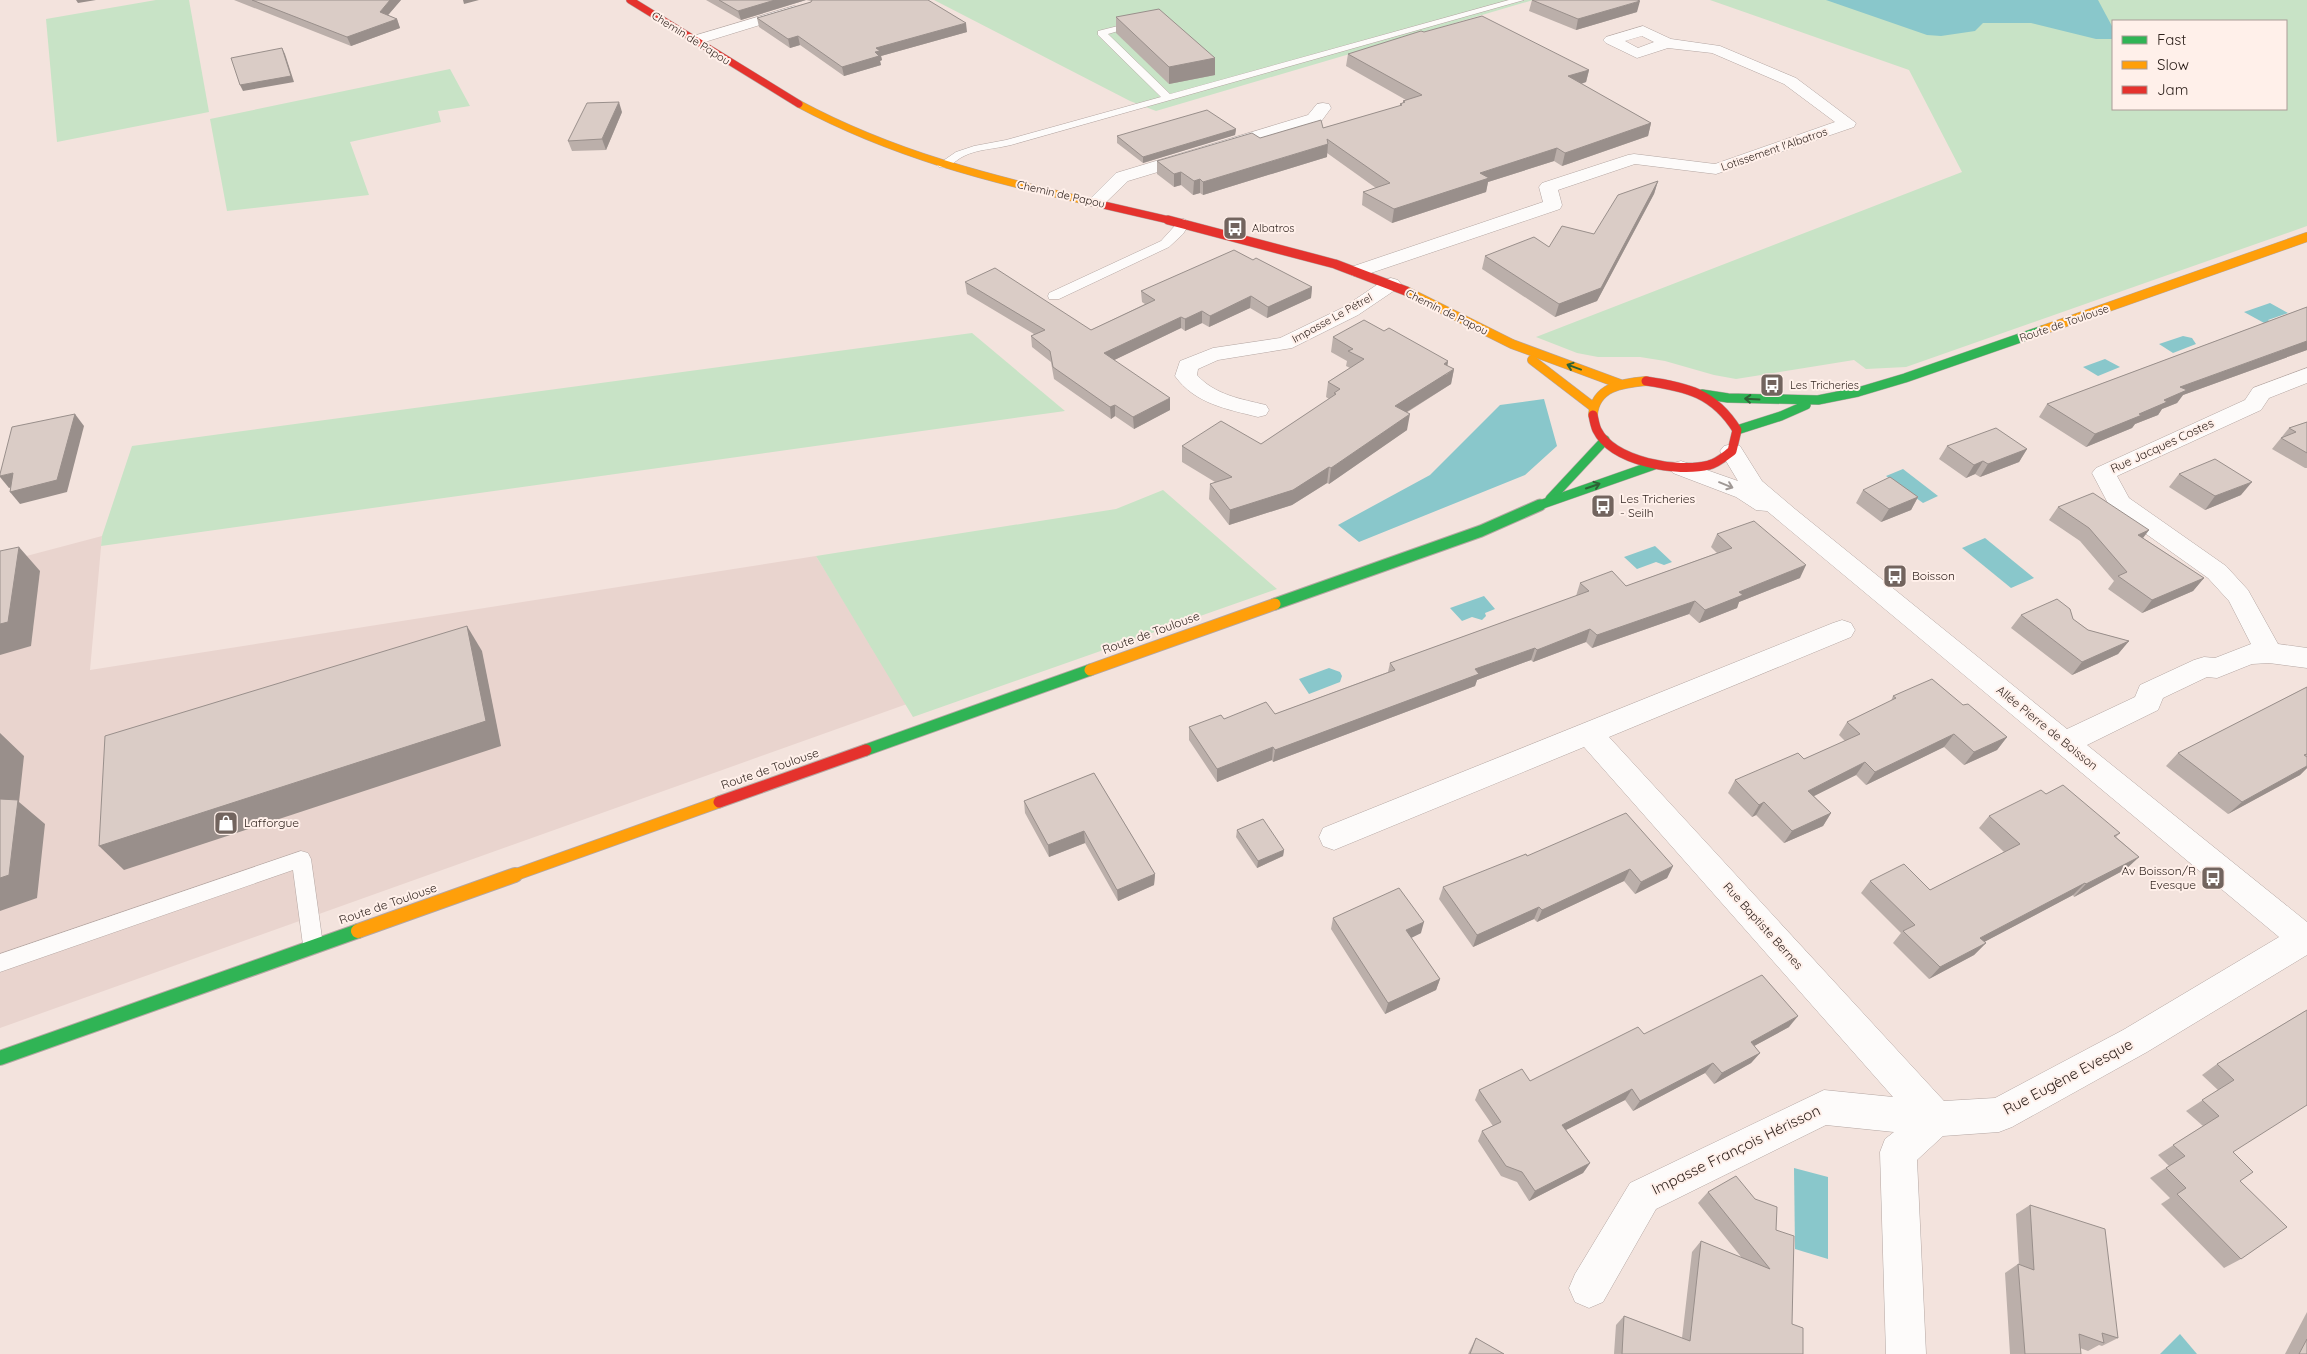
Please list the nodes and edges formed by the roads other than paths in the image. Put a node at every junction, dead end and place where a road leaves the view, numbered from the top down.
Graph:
1 (630, 0) edge
2 (1519, 0) edge
3 (807, 6) edge
4 (1152, 18) edge
5 (695, 40) junction
6 (1667, 43) dead end
7 (1168, 98) junction
8 (1322, 108) dead end
9 (943, 165) junction
10 (1096, 202) junction
11 (1184, 223) junction
12 (2307, 237) edge
13 (1358, 271) junction
14 (1391, 284) junction
15 (1054, 296) dead end
16 (1512, 344) junction
17 (2307, 375) edge
18 (1620, 384) junction
19 (1702, 394) junction
20 (1818, 400) junction
21 (1592, 406) junction
22 (1258, 410) dead end
23 (1604, 440) junction
24 (1735, 441) junction
25 (1654, 464) junction
26 (1681, 468) junction
27 (1547, 502) junction
28 (1786, 515) junction
29 (1842, 630) dead end
30 (2269, 653) junction
31 (2307, 658) edge
32 (1589, 734) junction
33 (2066, 742) junction
34 (1334, 837) dead end
35 (2306, 940) edge
36 (313, 945) junction
37 (0, 963) edge
38 (0, 1058) edge
39 (1936, 1119) junction
40 (1589, 1288) dead end
41 (1906, 1354) edge

1 - 5 main road, Chemin de Papou
2 - 7 lane
3 - 5 street
4 - 7 lane
5 - 9 main road, Chemin de Papou
6 - 13 street, Lotissement l'Albatros
7 - 9 lane
8 - 10 street
9 - 10 main road, Chemin de Papou
10 - 11 main road, Chemin de Papou
11 - 13 main road, Chemin de Papou
11 - 15 lane
12 - 20 main road, Route de Toulouse
13 - 14 main road, Chemin de Papou
14 - 16 main road, Chemin de Papou
14 - 22 street, Impasse Le Pétrel
18 -> 16 main road, Chemin de Papou
16 - 21 main road, Chemin de Papou
17 - 30 street, Rue Jacques Costes
18 - 19 main road
18 - 21 main road
20 -> 19 main road, Route de Toulouse
19 - 24 main road
20 - 24 main road, Route de Toulouse
21 - 23 main road
23 - 25 main road
23 - 27 main road, Route de Toulouse
24 - 26 main road
24 - 28 street, Allée Pierre de Boisson
25 - 26 main road
27 -> 25 main road, Route de Toulouse
26 -> 28 street, Allée Pierre de Boisson
27 - 36 main road, Route de Toulouse
28 - 33 street, Allée Pierre de Boisson
29 - 32 street
30 - 31 street
30 - 33 street
32 - 34 street
32 - 39 street, Rue Baptiste Bernes
33 - 35 street, Allée Pierre de Boisson
35 - 39 street, Rue Eugène Evesque
36 - 37 lane
36 - 38 main road, Route de Toulouse
39 - 40 street, Impasse François Hérisson
39 - 41 street

